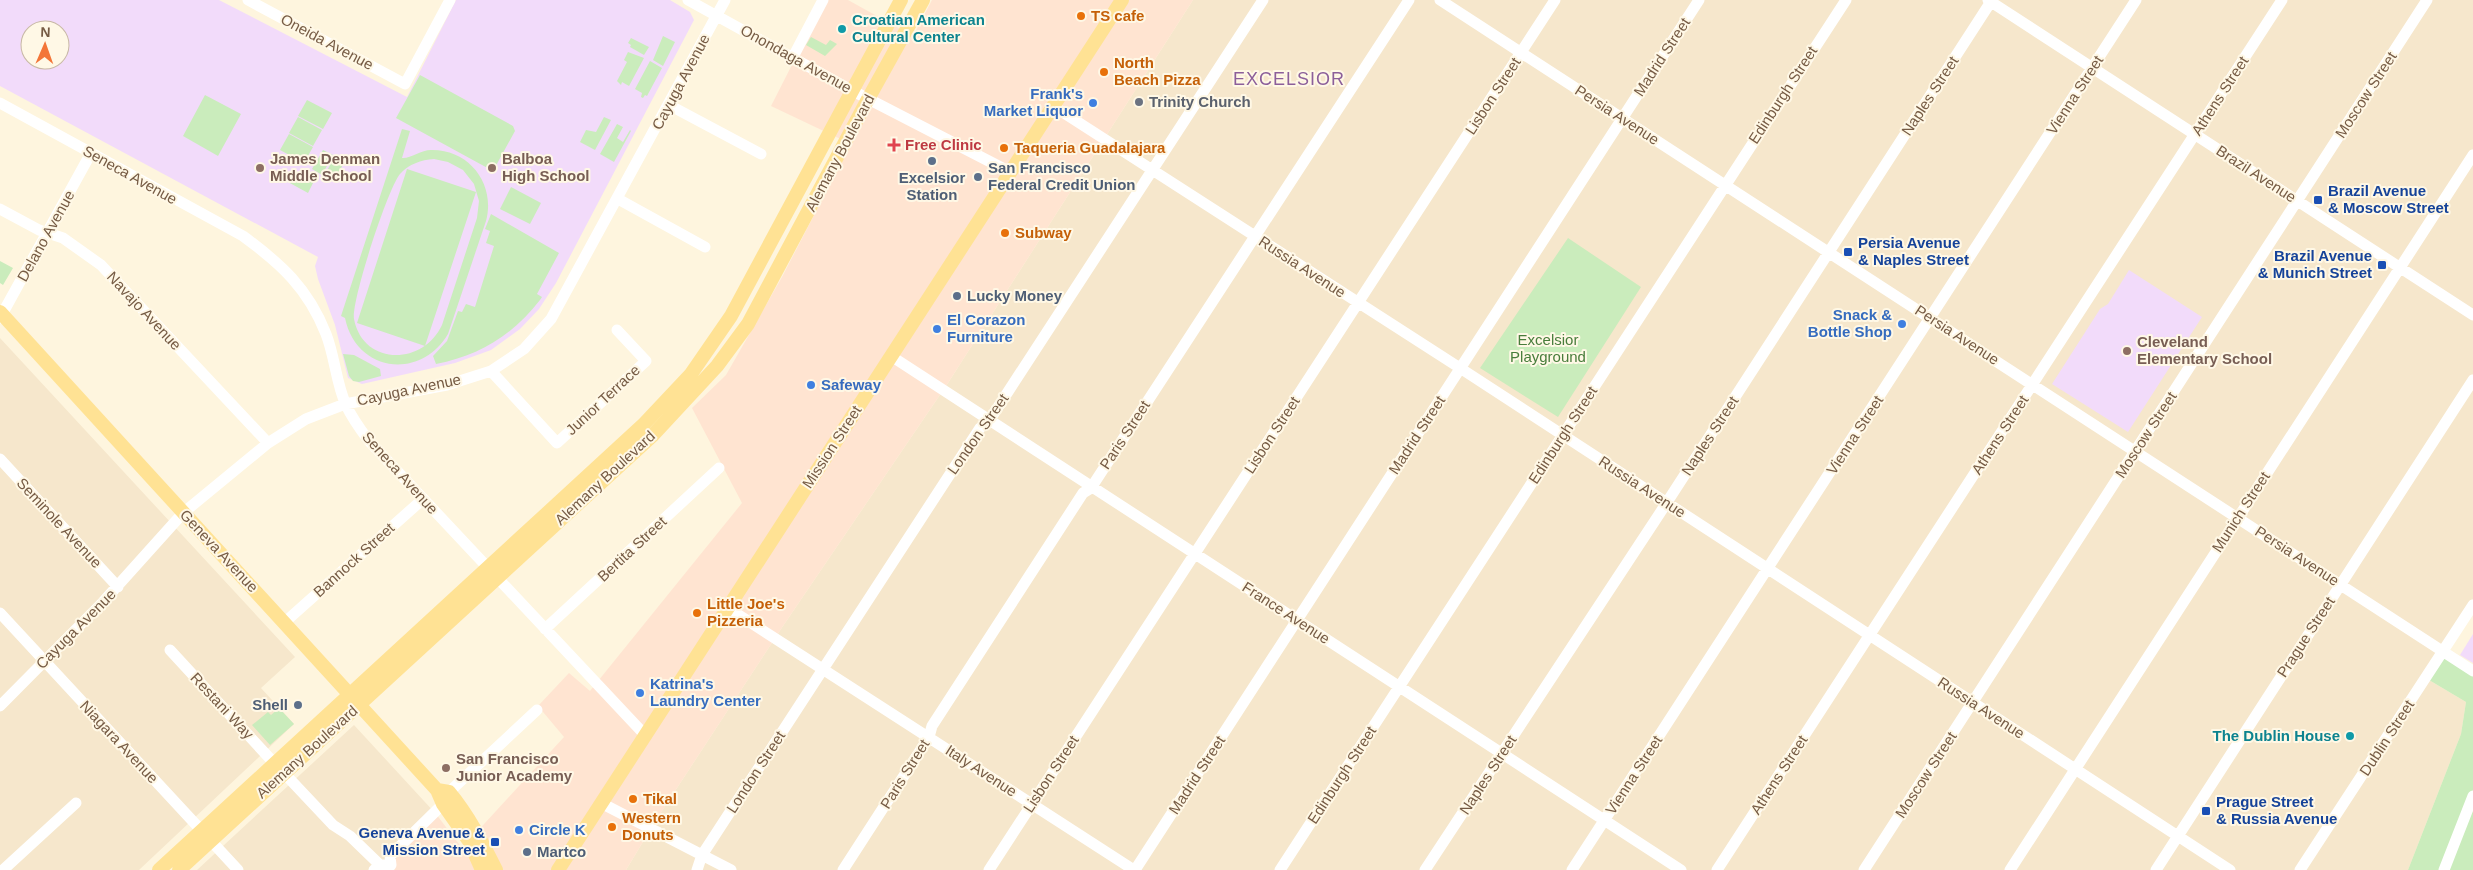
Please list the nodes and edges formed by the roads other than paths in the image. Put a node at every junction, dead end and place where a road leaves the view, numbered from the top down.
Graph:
1 (248, 0) edge
2 (450, 0) edge
3 (688, 0) edge
4 (725, 0) edge
5 (823, 0) edge
6 (901, 0) edge
7 (923, 0) edge
8 (1122, 0) edge
9 (1262, 0) edge
10 (1409, 0) edge
11 (1440, 0) edge
12 (1555, 0) edge
13 (1699, 0) edge
14 (1846, 0) edge
15 (2136, 0) edge
16 (2282, 0) edge
17 (2427, 0) edge
18 (1990, 1) edge
19 (717, 16) junction
20 (1521, 52) junction
21 (793, 57) junction
22 (2092, 69) junction
23 (851, 90) junction
24 (868, 99) junction
25 (0, 103) edge
26 (669, 105) junction
27 (1053, 106) junction
28 (1623, 118) junction
29 (2195, 134) junction
30 (90, 153) junction
31 (761, 154) dead end
32 (2473, 155) edge
33 (1152, 170) junction
34 (1010, 172) junction
35 (1725, 184) junction
36 (618, 199) junction
37 (2298, 202) junction
38 (0, 209) edge
39 (48, 232) junction
40 (1255, 236) junction
41 (705, 247) dead end
42 (1828, 252) junction
43 (2400, 268) junction
44 (1358, 303) junction
45 (1, 314) edge
46 (2473, 315) edge
47 (1931, 318) junction
48 (617, 330) dead end
49 (891, 356) junction
50 (1460, 368) junction
51 (491, 371) junction
52 (2473, 380) edge
53 (2033, 385) junction
54 (345, 404) junction
55 (989, 421) junction
56 (1562, 436) junction
57 (268, 443) junction
58 (2136, 451) junction
59 (0, 459) edge
60 (719, 468) dead end
61 (1091, 488) junction
62 (423, 499) junction
63 (1666, 503) junction
64 (183, 513) junction
65 (2238, 517) junction
66 (1194, 554) junction
67 (1767, 569) junction
68 (492, 574) junction
69 (2340, 584) junction
70 (118, 587) junction
71 (2473, 606) edge
72 (728, 608) junction
73 (0, 613) edge
74 (1297, 620) junction
75 (285, 622) junction
76 (545, 629) junction
77 (1869, 636) junction
78 (170, 650) dead end
79 (2443, 652) junction
80 (44, 661) junction
81 (823, 669) junction
82 (2473, 671) edge
83 (1399, 687) junction
84 (349, 694) junction
85 (1973, 703) junction
86 (0, 706) edge
87 (360, 706) junction
88 (537, 710) dead end
89 (646, 735) junction
90 (929, 736) junction
91 (1502, 753) junction
92 (279, 768) junction
93 (2075, 769) junction
94 (443, 795) junction
95 (2473, 796) edge
96 (76, 802) dead end
97 (601, 803) junction
98 (1032, 804) junction
99 (1604, 820) junction
100 (206, 836) junction
101 (2178, 836) junction
102 (702, 855) junction
103 (377, 867) edge
104 (3, 870) edge
105 (159, 870) edge
106 (179, 870) edge
107 (238, 870) edge
108 (482, 870) edge
109 (496, 870) edge
110 (558, 870) edge
111 (697, 870) edge
112 (731, 870) edge
113 (843, 870) edge
114 (988, 870) edge
115 (1134, 870) edge
116 (1280, 870) edge
117 (1425, 870) edge
118 (1572, 870) edge
119 (1681, 870) edge
120 (1717, 870) edge
121 (1864, 870) edge
122 (2010, 870) edge
123 (2156, 870) edge
124 (2230, 870) edge
125 (2300, 870) edge
126 (2444, 870) edge

1 - 2 street, Oneida Avenue
3 - 19 street, Onondaga Avenue
4 - 19 street, Cayuga Avenue
5 - 21 street
6 - 23 main road, Alemany Boulevard
7 - 24 main road, Alemany Boulevard
8 - 27 main road, Mission Street
9 - 33 street, London Street
10 - 40 street, Paris Street
11 - 20 street, Persia Avenue
12 - 20 street, Lisbon Street
13 - 28 street, Madrid Street
14 - 35 street, Edinburgh Street
15 - 22 street, Vienna Street
16 - 29 street, Athens Street
17 - 37 street, Moscow Street
18 - 22 street, Brazil Avenue
18 - 42 street, Naples Street
19 - 21 street, Onondaga Avenue
19 - 26 street, Cayuga Avenue
20 - 28 street, Persia Avenue
20 - 44 street, Lisbon Street
21 - 23 street, Onondaga Avenue
22 - 29 street, Brazil Avenue
22 - 47 street, Vienna Street
23 - 24 street, Onondaga Avenue
23 - 68 main road, Alemany Boulevard
24 - 34 street, Onondaga Avenue
24 - 68 main road, Alemany Boulevard
25 - 30 street, Seneca Avenue
26 - 31 street
26 - 36 street, Cayuga Avenue
27 - 33 street, Russia Avenue
27 - 34 main road, Mission Street
28 - 35 street, Persia Avenue
28 - 50 street, Madrid Street
29 - 37 street, Brazil Avenue
29 - 53 street, Athens Street
30 - 39 street, Delano Avenue
30 - 54 street, Seneca Avenue
32 - 43 street, Munich Street
33 - 40 street, Russia Avenue
33 - 55 street, London Street
34 - 49 main road, Mission Street
35 - 42 street, Persia Avenue
35 - 56 street, Edinburgh Street
36 - 41 street
36 - 51 street, Cayuga Avenue
37 - 43 street, Brazil Avenue
37 - 58 street, Moscow Street
38 - 39 street, Navajo Avenue
39 - 45 street, Delano Avenue
39 - 57 street, Navajo Avenue
40 - 44 street, Russia Avenue
40 - 61 street, Paris Street
42 - 47 street, Persia Avenue
42 - 63 street, Naples Street
43 - 46 street, Brazil Avenue
43 - 65 street, Munich Street
44 - 50 street, Russia Avenue
44 - 66 street, Lisbon Street
45 - 64 main road, Geneva Avenue
47 - 53 street, Persia Avenue
47 - 67 street, Vienna Street
48 - 51 street, Junior Terrace
49 - 55 street, France Avenue
49 - 72 main road, Mission Street
50 - 56 street, Russia Avenue
50 - 74 street, Madrid Street
51 - 54 street, Cayuga Avenue
52 - 69 street, Prague Street
53 - 58 street, Persia Avenue
53 - 77 street, Athens Street
54 - 57 street, Cayuga Avenue
54 - 62 street, Seneca Avenue
55 - 61 street, France Avenue
55 - 81 street, London Street
56 - 63 street, Russia Avenue
56 - 83 street, Edinburgh Street
57 - 64 street, Cayuga Avenue
58 - 65 street, Persia Avenue
58 - 85 street, Moscow Street
59 - 70 street, Seminole Avenue
60 - 76 street, Bertita Street
61 - 66 street, France Avenue
61 - 90 street, Paris Street
62 - 68 street, Seneca Avenue
62 - 75 street, Bannock Street
63 - 67 street, Russia Avenue
63 - 91 street, Naples Street
64 - 70 street, Cayuga Avenue
64 - 75 main road, Geneva Avenue
65 - 69 street, Persia Avenue
65 - 93 street, Munich Street
66 - 74 street, France Avenue
66 - 98 street, Lisbon Street
67 - 77 street, Russia Avenue
67 - 99 street, Vienna Street
68 - 76 street, Seneca Avenue
68 - 84 main road, Alemany Boulevard
68 - 87 main road, Alemany Boulevard
69 - 79 street, Persia Avenue
69 - 101 street, Prague Street
70 - 80 street, Cayuga Avenue
71 - 79 street, Dublin Street
72 - 81 street, Italy Avenue
72 - 89 main road, Mission Street
73 - 80 street, Niagara Avenue
74 - 83 street, France Avenue
74 - 115 street, Madrid Street
75 - 84 main road, Geneva Avenue
76 - 89 street, Seneca Avenue
77 - 85 street, Russia Avenue
77 - 120 street, Athens Street
78 - 92 street, Restani Way
79 - 82 street, Persia Avenue
79 - 125 street, Dublin Street
80 - 86 street, Cayuga Avenue
80 - 100 street, Niagara Avenue
81 - 90 street, Italy Avenue
81 - 102 street, London Street
83 - 91 street, France Avenue
83 - 116 street, Edinburgh Street
84 - 87 main road, Geneva Avenue
84 - 92 main road, Alemany Boulevard
85 - 93 street, Russia Avenue
85 - 121 street, Moscow Street
87 - 92 main road, Alemany Boulevard
87 - 94 main road, Geneva Avenue
88 - 94 street
89 - 97 main road, Mission Street
90 - 98 street, Italy Avenue
90 - 113 street, Paris Street
91 - 99 street, France Avenue
91 - 117 street, Naples Street
92 - 100 main road, Alemany Boulevard
92 - 103 street, Restani Way
93 - 101 street, Russia Avenue
93 - 122 street, Munich Street
94 - 103 street
94 - 108 main road, Geneva Avenue
94 - 109 main road, Geneva Avenue
95 - 126 street
96 - 104 street
97 - 102 street
97 - 110 main road, Mission Street
98 - 114 street, Lisbon Street
98 - 115 street, Italy Avenue
99 - 118 street, Vienna Street
99 - 119 street, France Avenue
100 - 105 main road, Alemany Boulevard
100 - 106 main road, Alemany Boulevard
100 - 107 street, Niagara Avenue
101 - 123 street, Prague Street
101 - 124 street, Russia Avenue
102 - 111 street, London Street
102 - 112 street

